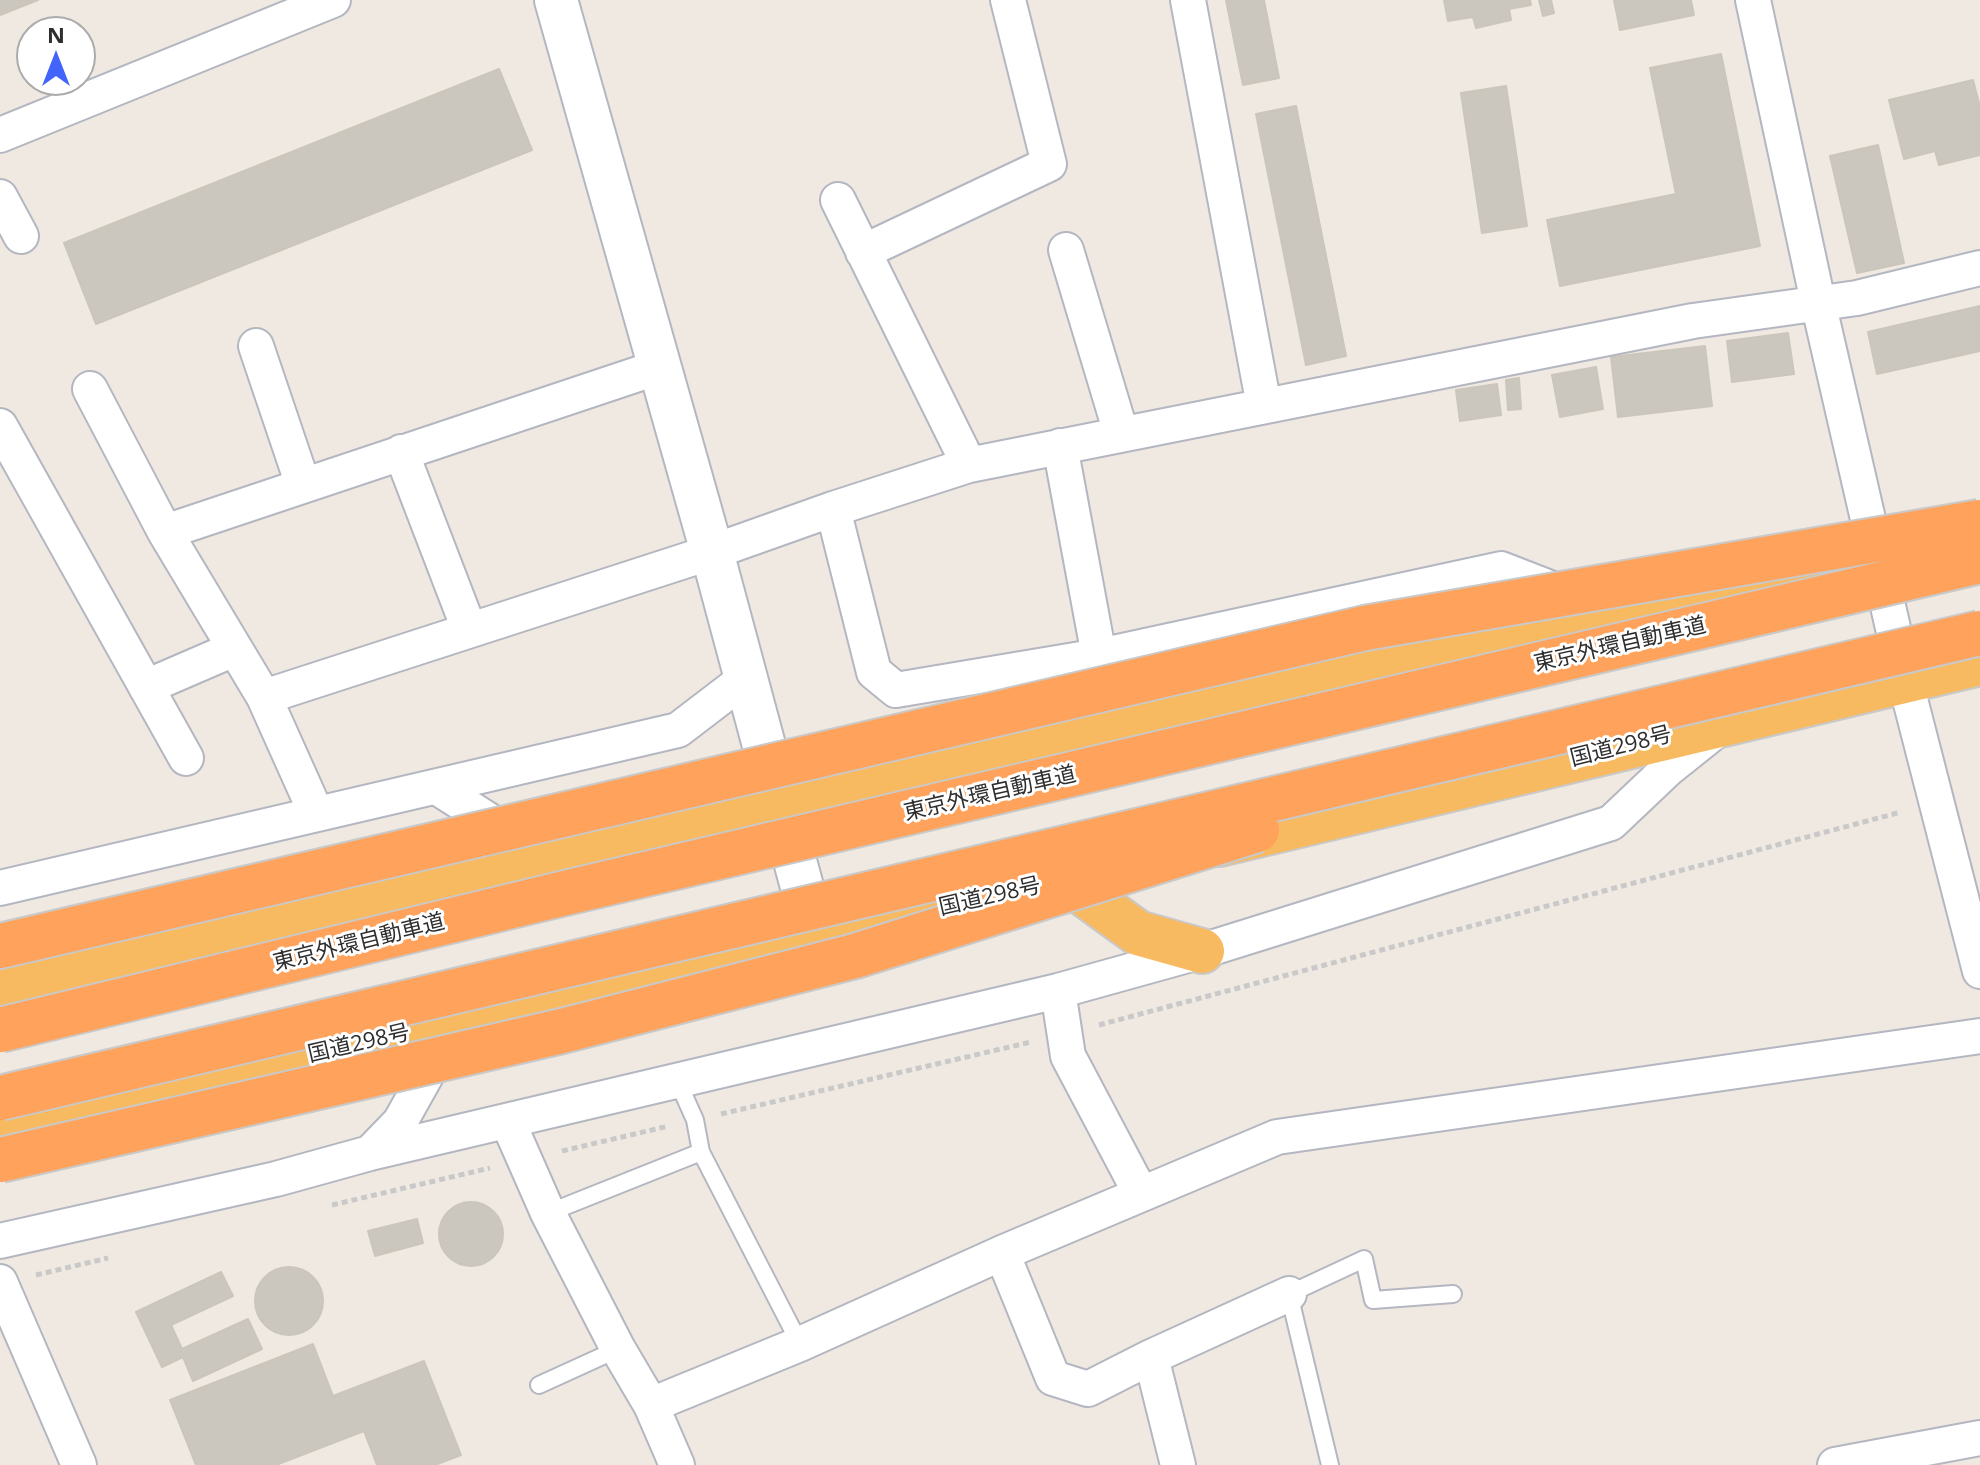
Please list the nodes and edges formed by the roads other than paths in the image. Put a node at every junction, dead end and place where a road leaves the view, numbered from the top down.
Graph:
1 (333, 0) edge
2 (556, 0) edge
3 (1008, 0) edge
4 (1188, 0) edge
5 (1753, 0) edge
6 (0, 135) edge
7 (0, 197) edge
8 (838, 200) dead end
9 (21, 236) dead end
10 (1066, 250) dead end
11 (863, 252) junction
12 (1980, 268) edge
13 (1818, 302) junction
14 (256, 346) dead end
15 (659, 367) junction
16 (90, 389) dead end
17 (1264, 406) junction
18 (0, 426) edge
19 (1121, 433) junction
20 (1060, 446) junction
21 (401, 452) junction
22 (969, 465) junction
23 (303, 485) junction
24 (833, 509) junction
25 (1980, 522) edge
26 (165, 532) junction
27 (1980, 533) edge
28 (712, 552) junction
29 (1877, 556) junction
30 (1980, 561) edge
31 (1618, 613) junction
32 (469, 629) junction
33 (1980, 633) edge
34 (234, 649) junction
35 (1099, 656) junction
36 (1980, 663) edge
37 (746, 678) junction
38 (1905, 680) junction
39 (146, 687) junction
40 (264, 697) junction
41 (1727, 721) junction
42 (1599, 722) junction
43 (1023, 750) junction
44 (186, 758) dead end
45 (438, 788) junction
46 (782, 807) junction
47 (316, 813) junction
48 (552, 860) junction
49 (1065, 880) junction
50 (0, 888) edge
51 (816, 939) junction
52 (0, 946) edge
53 (1202, 951) junction
54 (1980, 971) edge
55 (1058, 991) junction
56 (0, 993) edge
57 (453, 1022) junction
58 (0, 1030) edge
59 (1980, 1036) edge
60 (678, 1082) junction
61 (0, 1098) edge
62 (508, 1122) junction
63 (0, 1129) edge
64 (701, 1152) junction
65 (370, 1153) junction
66 (0, 1160) edge
67 (1141, 1194) junction
68 (548, 1213) junction
69 (0, 1241) edge
70 (1002, 1253) junction
71 (0, 1282) edge
72 (1289, 1294) junction
73 (1453, 1294) dead end
74 (800, 1344) junction
75 (618, 1349) junction
76 (1151, 1357) junction
77 (539, 1385) dead end
78 (651, 1405) junction
79 (1980, 1438) edge
80 (79, 1465) edge
81 (677, 1465) edge
82 (1178, 1465) edge
83 (1330, 1465) edge
84 (1835, 1465) edge

1 - 6 street
2 - 15 street
3 - 11 street
4 - 17 street
5 - 13 street
7 - 9 street
8 - 11 street
10 - 19 street
11 - 22 street
12 - 13 street
13 - 17 street
13 - 29 street
14 - 23 street
15 - 21 street
15 - 28 street
16 - 26 street
17 - 19 street
18 - 39 street
19 - 20 street
20 - 22 street
20 - 35 street
21 - 23 street
21 - 32 street
22 - 24 street
23 - 26 street
24 - 28 street
24 - 35 street
25 - 52 highway, bridge
26 - 34 street
27 - 29 highway
28 - 32 street
28 - 37 street
29 - 31 highway
29 - 38 street
30 - 58 highway, 東京外環自動車道, bridge
31 - 35 street
31 - 43 highway
32 - 40 street
33 - 42 highway, bridge
34 - 39 street
34 - 40 street
35 - 43 street
36 - 38 highway, 国道298号
37 - 45 street
37 - 46 street
38 - 41 highway, 国道298号
38 - 54 street
39 - 44 street
40 - 47 street
41 - 49 highway, 国道298号
41 - 53 street
42 - 61 highway, bridge
42 - 66 highway, bridge
43 - 46 highway
45 - 47 street
45 - 48 street
46 - 48 highway
46 - 51 street
47 - 50 street
48 - 56 highway
49 - 51 highway, 国道298号
49 - 53 highway
51 - 57 highway, 国道298号
53 - 55 street
55 - 60 street
55 - 67 street
57 - 63 highway, 国道298号
57 - 65 street
59 - 67 street
60 - 62 street
60 - 64 lane
62 - 65 street
62 - 68 street
64 - 68 lane
64 - 74 lane
65 - 69 street
67 - 70 street
68 - 75 street
70 - 74 street
70 - 76 street
71 - 80 street
72 - 73 lane
72 - 76 street
72 - 83 lane
74 - 78 street
75 - 77 lane
75 - 78 street
76 - 82 street
78 - 81 street
79 - 84 street

